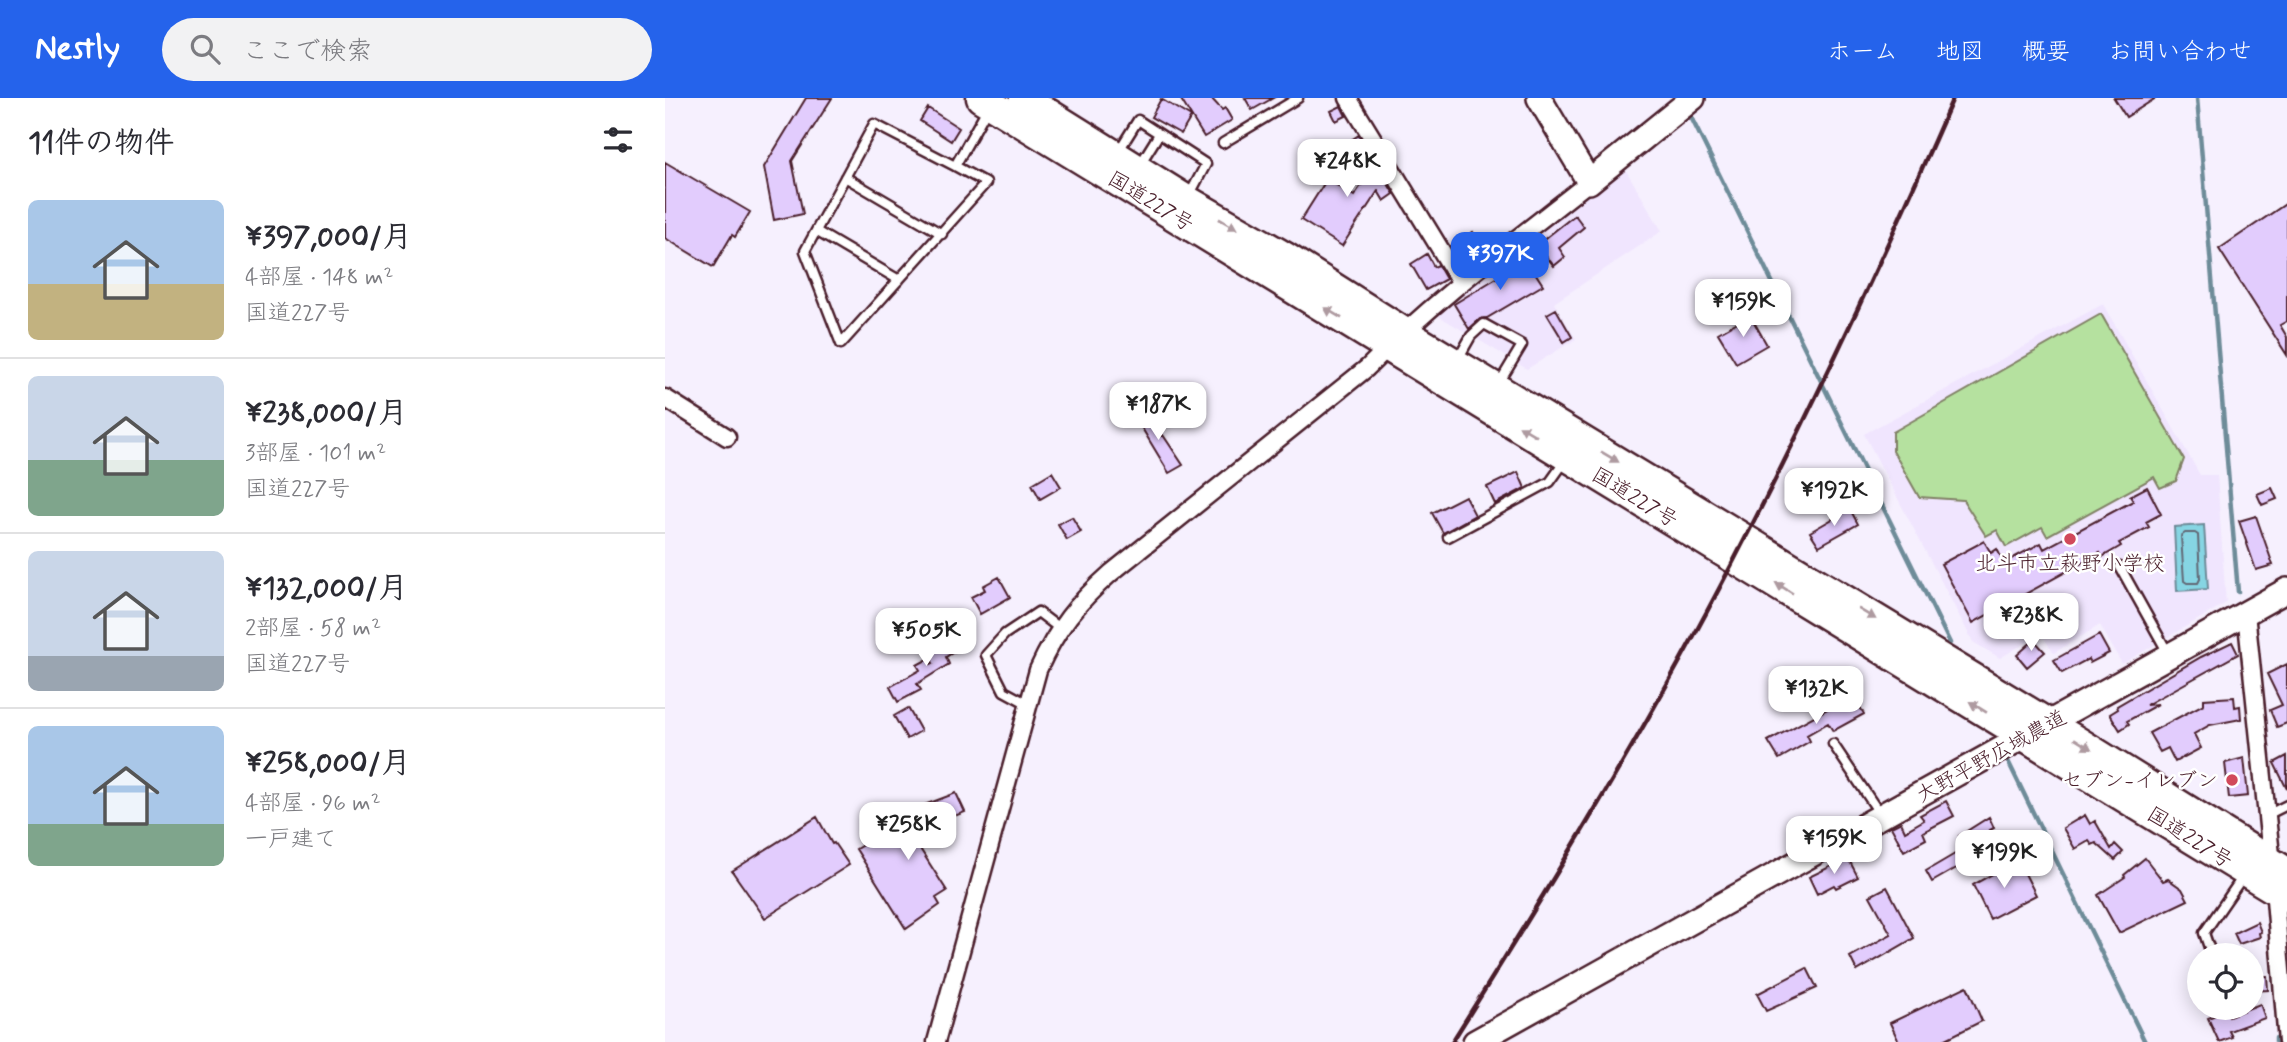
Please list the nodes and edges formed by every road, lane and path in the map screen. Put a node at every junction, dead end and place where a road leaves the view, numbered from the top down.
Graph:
1 (1024, 98) edge
2 (1298, 98) edge
3 (1348, 98) edge
4 (1539, 98) edge
5 (1693, 98) edge
6 (986, 101) edge
7 (1159, 134) junction
8 (1223, 143) dead end
9 (1079, 145) junction
10 (1127, 162) junction
11 (955, 166) junction
12 (845, 177) junction
13 (1589, 182) junction
14 (1187, 200) junction
15 (816, 231) junction
16 (942, 234) junction
17 (899, 280) junction
18 (1461, 283) junction
19 (1396, 339) junction
20 (1455, 363) junction
21 (1496, 388) junction
22 (665, 398) edge
23 (727, 437) dead end
24 (1575, 448) junction
25 (1448, 537) dead end
26 (2120, 566) dead end
27 (2287, 590) edge
28 (2246, 613) junction
29 (1059, 628) junction
30 (2170, 657) junction
31 (1028, 704) junction
32 (2037, 730) junction
33 (1833, 744) dead end
34 (2287, 805) edge
35 (2267, 815) junction
36 (1881, 816) junction
37 (2273, 878) edge
38 (2208, 943) edge
39 (936, 1042) edge
40 (1475, 1042) edge
41 (2287, 1042) edge

1 - 9 highway, 国道227号
2 - 8 lane
3 - 18 street
4 - 13 street
5 - 13 street
6 - 9 highway, 国道227号
6 - 11 lane
7 - 10 lane
7 - 10 lane
7 - 14 lane
9 - 10 highway, 国道227号
19 -> 9 highway, 国道227号
10 - 14 highway, 国道227号
11 - 12 lane
11 - 16 lane
12 - 15 lane
12 - 16 lane
13 - 18 street
14 -> 19 highway, 国道227号
15 - 17 lane
15 - 17 lane
16 - 17 lane
18 - 19 street
19 - 20 highway, 国道227号
24 -> 19 highway, 国道227号
19 - 29 street
20 - 21 highway, 国道227号
20 - 21 lane
21 - 24 highway, 国道227号
22 - 23 street
24 - 25 lane
24 - 32 highway, 国道227号
26 - 30 lane
27 - 28 street, 大野平野広域農道
28 - 30 street, 大野平野広域農道
28 - 35 street
29 - 31 street
29 - 31 lane
30 - 32 street, 大野平野広域農道
31 - 39 street
32 - 36 street, 大野平野広域農道
32 - 37 highway, 国道227号
33 - 36 lane
34 - 35 lane
35 - 37 street
36 - 40 street, 大野平野広域農道
37 - 38 lane
37 - 41 street

